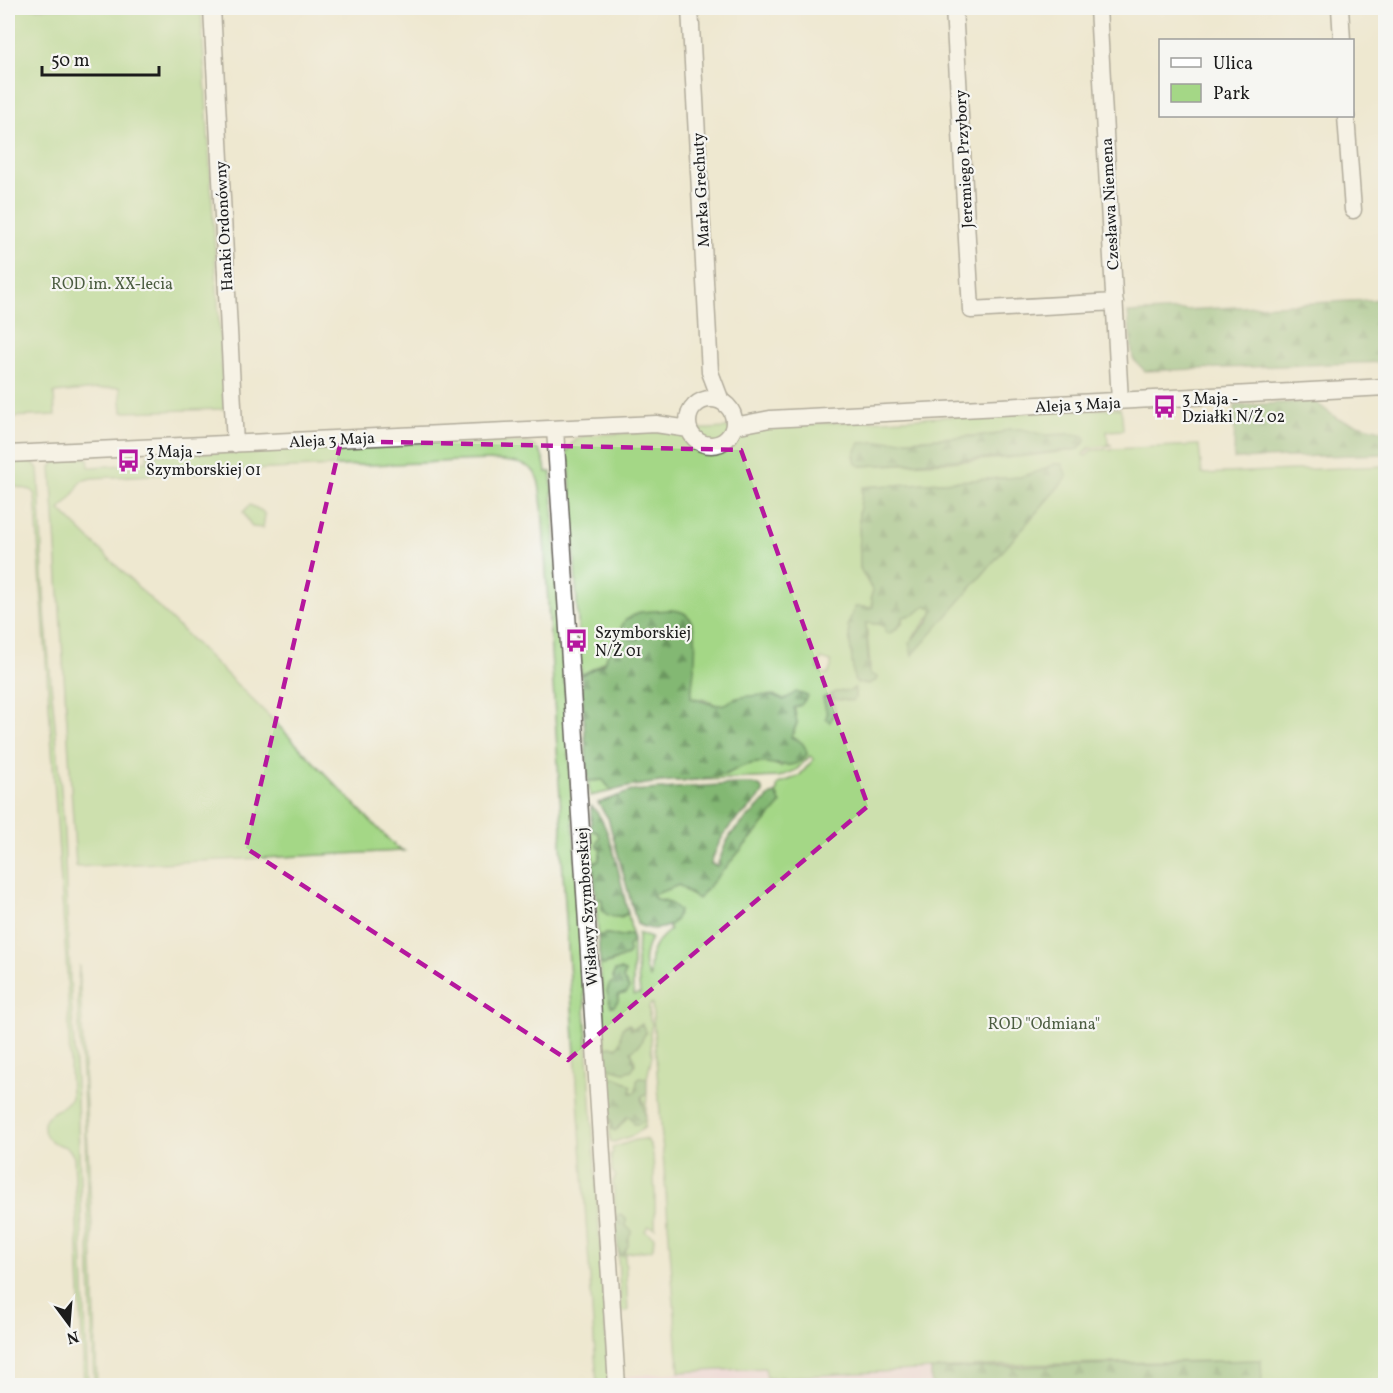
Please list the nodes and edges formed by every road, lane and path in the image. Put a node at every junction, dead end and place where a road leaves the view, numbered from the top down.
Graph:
1 (212, 8) edge
2 (690, 8) edge
3 (954, 8) edge
4 (1098, 8) edge
5 (1340, 8) edge
6 (1342, 39) edge
7 (1346, 117) edge
8 (1353, 210) dead end
9 (1115, 302) junction
10 (710, 372) junction
11 (1386, 387) edge
12 (1120, 402) junction
13 (729, 413) junction
14 (692, 415) junction
15 (555, 429) junction
16 (235, 444) junction
17 (8, 454) edge
18 (617, 1386) edge

1 - 16 street, Hanki Ordonówny
2 - 10 street, Marka Grechuty
3 - 9 street, Jeremiego Przybory
4 - 9 street, Czesława Niemena
5 - 6 street
7 - 8 street
9 - 12 street, Czesława Niemena
10 - 13 street, Marka Grechuty
10 - 14 street, Marka Grechuty
11 - 12 street, Aleja 3 Maja
12 - 13 street, Aleja 3 Maja
13 - 14 street
13 - 14 street
14 - 15 street, Aleja 3 Maja
15 - 16 street, Aleja 3 Maja
15 - 18 street, Wisławy Szymborskiej
16 - 17 street, Aleja 3 Maja

